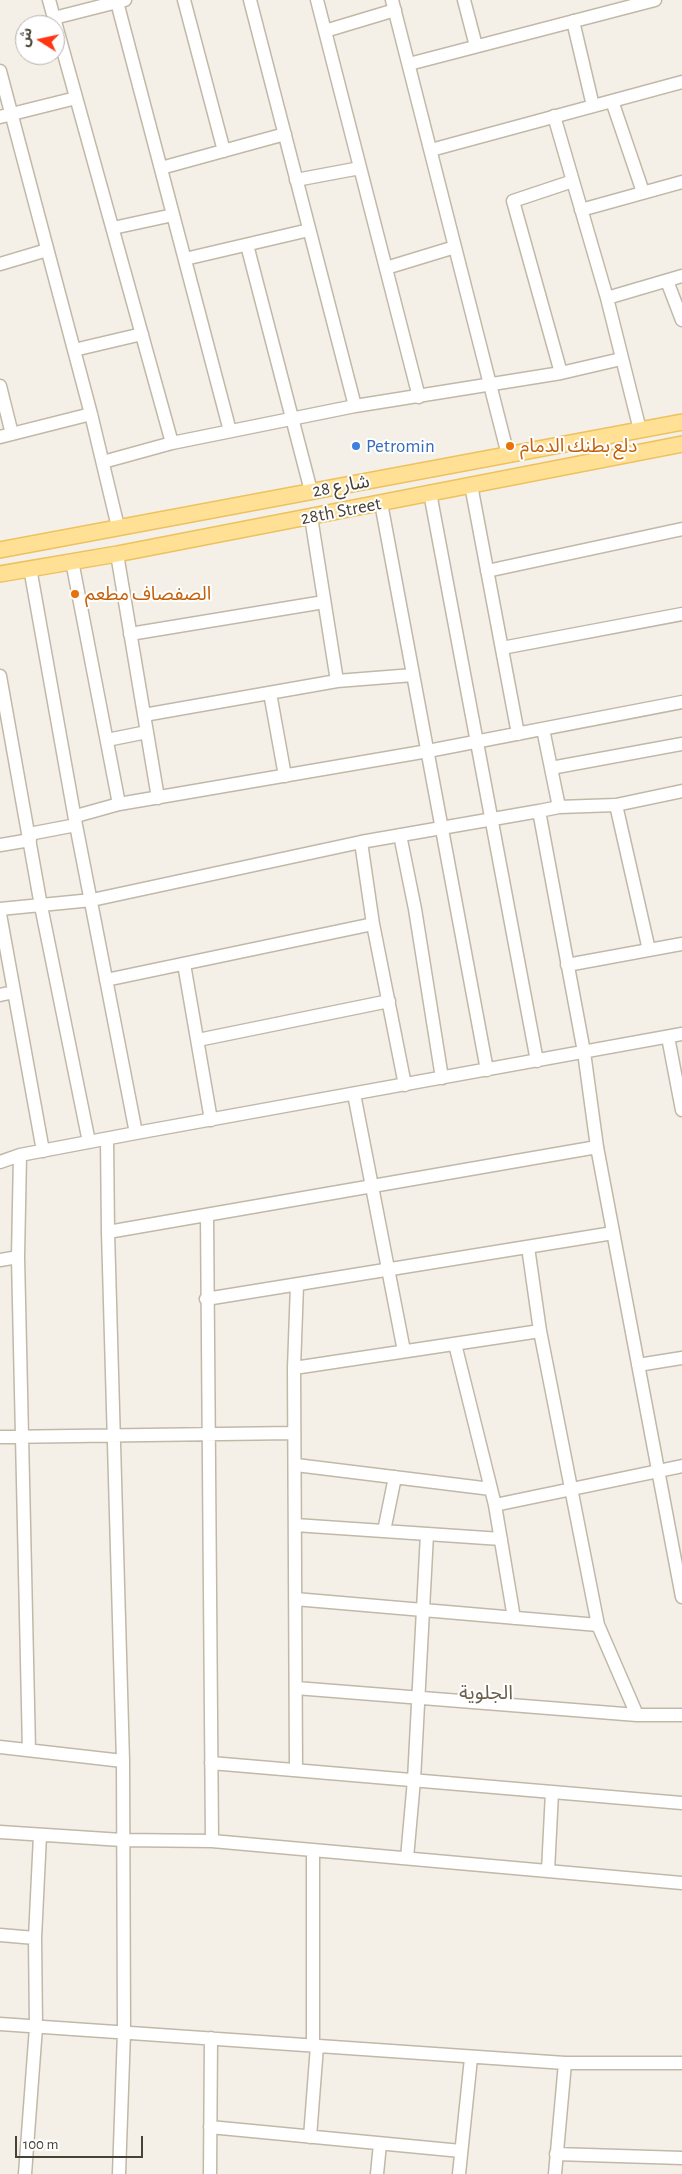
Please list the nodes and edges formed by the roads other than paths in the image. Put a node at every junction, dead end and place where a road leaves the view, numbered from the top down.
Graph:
1 (50, 0) edge
2 (184, 0) edge
3 (250, 0) edge
4 (317, 0) edge
5 (464, 0) edge
6 (655, 0) edge
7 (121, 1) edge
8 (638, 2) edge
9 (394, 5) edge
10 (53, 15) edge
11 (65, 15) edge
12 (573, 21) junction
13 (325, 31) junction
14 (476, 46) junction
15 (65, 58) edge
16 (409, 64) junction
17 (0, 71) edge
18 (682, 82) edge
19 (76, 98) junction
20 (612, 101) junction
21 (593, 106) junction
22 (6, 116) edge
23 (554, 116) junction
24 (285, 134) junction
25 (431, 150) junction
26 (224, 151) junction
27 (161, 168) junction
28 (360, 168) junction
29 (296, 180) junction
30 (573, 180) junction
31 (682, 182) edge
32 (644, 192) junction
33 (581, 210) junction
34 (173, 215) junction
35 (112, 228) junction
36 (309, 230) junction
37 (247, 245) junction
38 (456, 247) junction
39 (47, 250) junction
40 (185, 259) junction
41 (0, 264) edge
42 (386, 268) junction
43 (682, 276) edge
44 (667, 281) junction
45 (606, 298) junction
46 (682, 320) edge
47 (142, 334) junction
48 (74, 350) junction
49 (621, 360) junction
50 (561, 373) junction
51 (490, 385) junction
52 (0, 386) edge
53 (419, 398) junction
54 (355, 406) junction
55 (91, 414) junction
56 (292, 419) junction
57 (682, 422) edge
58 (640, 430) junction
59 (230, 431) junction
60 (6, 436) edge
61 (172, 443) junction
62 (682, 444) edge
63 (508, 455) junction
64 (103, 462) junction
65 (470, 486) junction
66 (311, 491) junction
67 (430, 494) junction
68 (381, 503) junction
69 (311, 517) junction
70 (118, 527) junction
71 (682, 529) edge
72 (0, 550) edge
73 (117, 554) junction
74 (72, 562) junction
75 (30, 568) junction
76 (487, 571) junction
77 (0, 574) edge
78 (324, 602) junction
79 (682, 614) edge
80 (130, 634) junction
81 (502, 648) junction
82 (413, 675) junction
83 (0, 676) edge
84 (337, 680) junction
85 (270, 693) junction
86 (682, 702) edge
87 (144, 715) junction
88 (543, 729) junction
89 (147, 732) junction
90 (518, 734) junction
91 (107, 740) junction
92 (478, 742) junction
93 (682, 744) edge
94 (428, 752) junction
95 (551, 768) junction
96 (285, 776) junction
97 (682, 791) edge
98 (158, 798) junction
99 (119, 804) junction
100 (616, 805) junction
101 (559, 807) junction
102 (539, 811) junction
103 (490, 818) junction
104 (76, 820) junction
105 (442, 827) junction
106 (400, 835) junction
107 (29, 837) junction
108 (362, 842) junction
109 (0, 845) edge
110 (92, 900) junction
111 (41, 906) junction
112 (0, 909) edge
113 (0, 914) edge
114 (374, 924) junction
115 (682, 944) edge
116 (649, 950) junction
117 (184, 964) junction
118 (567, 965) junction
119 (106, 980) junction
120 (14, 992) junction
121 (0, 995) edge
122 (389, 1001) junction
123 (682, 1034) edge
124 (668, 1037) junction
125 (198, 1040) junction
126 (584, 1052) junction
127 (537, 1061) junction
128 (487, 1070) junction
129 (442, 1078) junction
130 (405, 1085) junction
131 (354, 1094) junction
132 (682, 1110) edge
133 (210, 1120) junction
134 (136, 1133) junction
135 (107, 1139) junction
136 (89, 1142) junction
137 (597, 1147) junction
138 (43, 1151) junction
139 (20, 1155) junction
140 (0, 1162) edge
141 (373, 1186) junction
142 (207, 1215) junction
143 (108, 1232) junction
144 (613, 1233) junction
145 (528, 1247) junction
146 (18, 1257) junction
147 (0, 1260) edge
148 (389, 1270) junction
149 (297, 1285) junction
150 (206, 1299) junction
151 (540, 1331) junction
152 (455, 1344) junction
153 (404, 1351) junction
154 (682, 1358) edge
155 (638, 1365) junction
156 (294, 1368) junction
157 (294, 1433) junction
158 (114, 1434) junction
159 (208, 1435) junction
160 (0, 1437) edge
161 (22, 1437) junction
162 (296, 1465) junction
163 (682, 1466) edge
164 (658, 1470) junction
165 (396, 1477) junction
166 (491, 1489) junction
167 (571, 1489) junction
168 (495, 1505) junction
169 (295, 1525) junction
170 (384, 1531) junction
171 (427, 1534) junction
172 (501, 1540) junction
173 (682, 1597) edge
174 (295, 1600) junction
175 (422, 1610) junction
176 (514, 1618) junction
177 (598, 1625) junction
178 (296, 1688) junction
179 (417, 1698) junction
180 (637, 1715) junction
181 (682, 1715) edge
182 (0, 1747) edge
183 (29, 1750) junction
184 (123, 1761) junction
185 (212, 1763) junction
186 (296, 1770) junction
187 (414, 1780) junction
188 (552, 1792) junction
189 (682, 1803) edge
190 (0, 1832) edge
191 (40, 1835) junction
192 (122, 1840) junction
193 (212, 1841) junction
194 (313, 1850) junction
195 (407, 1858) junction
196 (548, 1871) junction
197 (682, 1882) edge
198 (0, 1935) edge
199 (36, 1938) junction
200 (0, 2024) edge
201 (36, 2027) junction
202 (124, 2032) junction
203 (211, 2038) junction
204 (315, 2046) junction
205 (470, 2058) junction
206 (566, 2063) junction
207 (682, 2063) edge
208 (210, 2127) junction
209 (310, 2137) junction
210 (380, 2144) junction
211 (461, 2151) junction
212 (556, 2154) junction
213 (682, 2158) edge
214 (25, 2174) edge
215 (119, 2174) edge
216 (210, 2174) edge
217 (377, 2174) edge
218 (460, 2174) edge
219 (555, 2174) edge

1 - 10 street
2 - 26 street
3 - 24 street
4 - 13 street
5 - 14 street
6 - 8 street
7 - 11 street
7 - 27 street
8 - 12 street
9 - 13 street
9 - 16 street
12 - 14 street
12 - 21 street
13 - 28 street
14 - 16 street
15 - 19 street
16 - 25 street
17 - 22 street
18 - 20 street
19 - 22 street
19 - 35 street
20 - 21 street
20 - 32 street
21 - 23 street
22 - 39 street
23 - 25 street
23 - 30 street
24 - 26 street
24 - 29 street
25 - 38 street
26 - 27 street
27 - 34 street
28 - 29 street
28 - 42 street
29 - 36 street
30 - 33 street
30 - 50 street
31 - 32 street
32 - 33 street
33 - 45 street
34 - 35 street
34 - 40 street
35 - 47 street
36 - 37 street
36 - 54 street
37 - 40 street
37 - 56 street
38 - 42 street
38 - 51 street
39 - 41 street
39 - 48 street
40 - 59 street
42 - 53 street
43 - 44 street
44 - 45 street
44 - 46 street
45 - 49 street
47 - 48 street
47 - 61 street
48 - 55 street
49 - 50 street
49 - 58 street
50 - 51 street
51 - 53 street
51 - 63 street
52 - 60 street
53 - 54 street
54 - 56 street
55 - 60 street
55 - 64 street
56 - 59 street
56 - 66 street
57 - 58 main road, شارع 28
58 - 63 main road, شارع 28
59 - 61 street
61 - 64 street
62 - 65 main road, 28th Street
63 - 66 main road, شارع 28
64 - 70 street
65 - 67 main road, 28th Street
65 - 76 street
66 - 70 main road, شارع 28
67 - 68 main road, 28th Street
67 - 92 street
68 - 69 main road, 28th Street
68 - 82 street
69 - 73 main road, 28th Street
69 - 78 street
70 - 72 main road, شارع 28
71 - 76 street
73 - 74 main road, 28th Street
73 - 80 street
74 - 75 main road, 28th Street
74 - 91 street
75 - 77 main road, 28th Street
75 - 104 street
76 - 81 street
78 - 80 street
78 - 84 street
79 - 81 street
80 - 87 street
81 - 90 street
82 - 84 street
82 - 94 street
83 - 107 street
84 - 85 street
85 - 87 street
85 - 96 street
86 - 88 street
87 - 89 street
88 - 90 street
88 - 95 street
89 - 91 street
89 - 98 street
90 - 92 street
91 - 99 street
92 - 94 street
92 - 103 street
93 - 95 street
94 - 96 street
94 - 105 street
95 - 101 street
96 - 98 street
97 - 100 street
98 - 99 street
99 - 104 street
100 - 101 street
100 - 116 street
101 - 102 street
102 - 103 street
102 - 118 street
103 - 105 street
103 - 127 street
104 - 107 street
104 - 110 street
105 - 106 street
105 - 128 street
106 - 108 street
106 - 129 street
107 - 109 street
107 - 111 street
108 - 110 street
108 - 114 street
110 - 111 street
110 - 119 street
111 - 112 street
111 - 136 street
113 - 120 street
114 - 117 street
114 - 122 street
115 - 116 street
116 - 118 street
117 - 119 street
117 - 125 street
118 - 126 street
119 - 134 street
120 - 121 street
120 - 138 street
122 - 125 street
122 - 130 street
123 - 124 street
124 - 126 street
124 - 132 street
125 - 133 street
126 - 127 street
126 - 137 street
127 - 128 street
128 - 129 street
129 - 130 street
130 - 131 street
131 - 133 street
131 - 141 street
133 - 134 street
134 - 135 street
135 - 136 street
135 - 143 street
136 - 138 street
137 - 141 street
137 - 144 street
138 - 139 street
139 - 140 street
139 - 146 street
141 - 142 street
141 - 148 street
142 - 143 street
142 - 150 street
143 - 158 street
144 - 145 street
144 - 155 street
145 - 148 street
145 - 151 street
146 - 147 street
146 - 161 street
148 - 149 street
148 - 153 street
149 - 150 street
149 - 156 street
150 - 159 street
151 - 152 street
151 - 167 street
152 - 153 street
152 - 166 street
153 - 156 street
154 - 155 street
155 - 164 street
156 - 157 street
157 - 159 street
157 - 162 street
158 - 159 street
158 - 161 street
158 - 184 street
159 - 185 street
160 - 161 street
161 - 183 street
162 - 165 street
162 - 169 street
163 - 164 street
164 - 167 street
164 - 173 street
165 - 166 street
165 - 170 street
166 - 168 street
167 - 168 street
167 - 177 street
168 - 172 street
169 - 170 street
169 - 174 street
170 - 171 street
171 - 172 street
171 - 175 street
172 - 176 street
174 - 175 street
174 - 178 street
175 - 176 street
175 - 179 street
176 - 177 street
177 - 180 street
178 - 179 street
178 - 186 street
179 - 180 street
179 - 187 street
180 - 181 street
182 - 183 street
183 - 184 street
184 - 192 street
185 - 186 street
185 - 193 street
186 - 187 street
187 - 188 street
187 - 195 street
188 - 189 street
188 - 196 street
190 - 191 street
191 - 192 street
191 - 199 street
192 - 193 street
192 - 202 street
193 - 194 street
194 - 195 street
194 - 204 street
195 - 196 street
196 - 197 street
198 - 199 street
199 - 201 street
200 - 201 street
201 - 202 street
201 - 214 street
202 - 203 street
202 - 215 street
203 - 204 street
203 - 208 street
204 - 205 street
204 - 209 street
205 - 206 street
205 - 211 street
206 - 207 street
206 - 212 street
208 - 209 street
208 - 216 street
209 - 210 street
210 - 211 street
210 - 217 street
211 - 218 street
212 - 213 street
212 - 219 street

